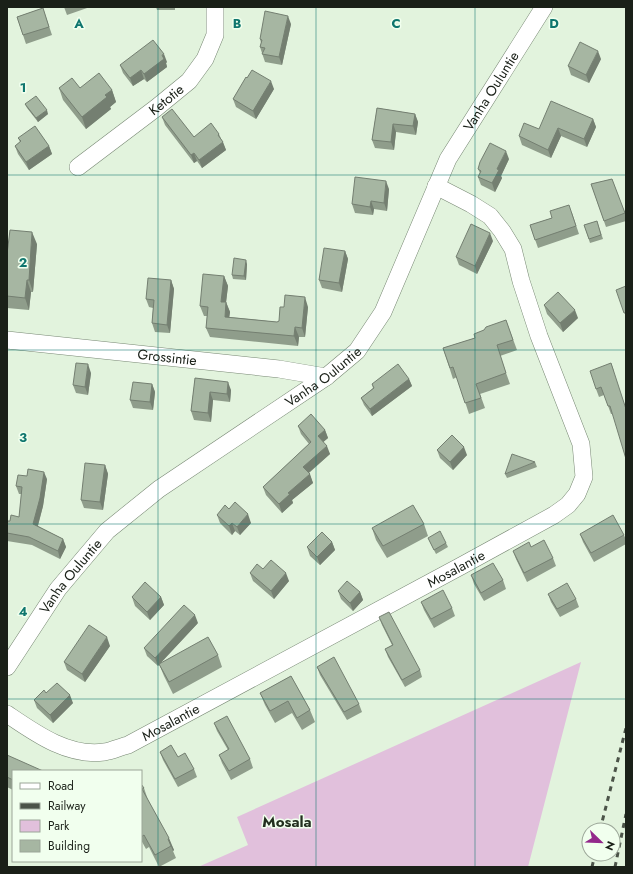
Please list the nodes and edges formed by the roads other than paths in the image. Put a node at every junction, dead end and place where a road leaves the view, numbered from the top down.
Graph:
1 (215, 7) edge
2 (544, 7) edge
3 (78, 167) dead end
4 (436, 186) junction
5 (7, 340) edge
6 (326, 377) junction
7 (7, 667) edge
8 (7, 714) edge

1 - 3 street, Ketotie
2 - 4 street, Vanha Ouluntie
4 - 6 street, Vanha Ouluntie
4 - 8 street, Mosalantie
5 - 6 street, Grossintie
6 - 7 street, Vanha Ouluntie

